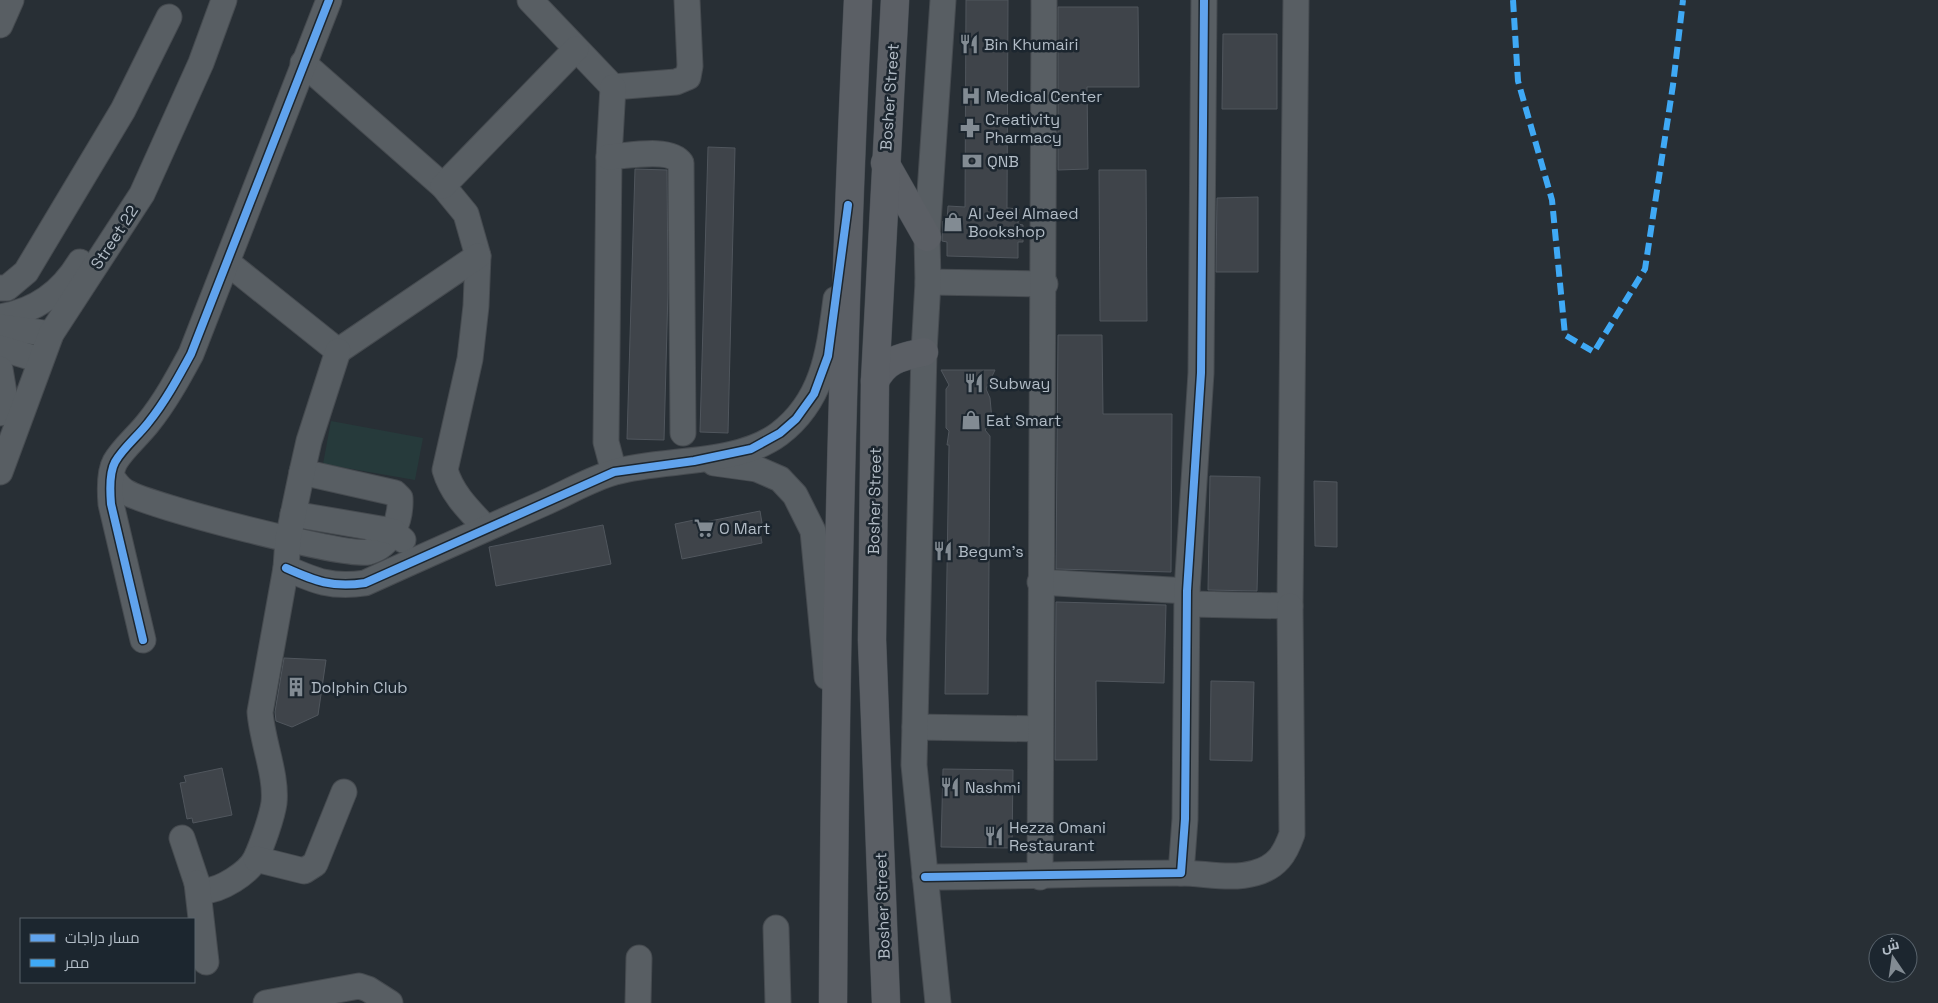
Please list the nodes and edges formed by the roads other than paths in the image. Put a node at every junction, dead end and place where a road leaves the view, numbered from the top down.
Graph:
1 (11, 0) edge
2 (224, 0) edge
3 (329, 0) edge
4 (530, 0) edge
5 (687, 0) edge
6 (858, 0) edge
7 (895, 0) edge
8 (943, 0) edge
9 (1044, 0) edge
10 (1194, 0) edge
11 (1204, 0) edge
12 (1296, 0) edge
13 (169, 17) dead end
14 (0, 25) edge
15 (576, 49) junction
16 (200, 63) junction
17 (303, 63) junction
18 (613, 87) junction
19 (609, 157) junction
20 (885, 163) junction
21 (443, 186) junction
22 (848, 205) junction
23 (927, 237) junction
24 (478, 256) junction
25 (228, 263) junction
26 (928, 282) junction
27 (1044, 284) junction
28 (0, 288) edge
29 (0, 317) edge
30 (0, 327) edge
31 (51, 334) junction
32 (0, 348) edge
33 (338, 350) junction
34 (924, 352) junction
35 (40, 360) junction
36 (0, 369) edge
37 (875, 381) junction
38 (0, 413) edge
39 (683, 433) dead end
40 (694, 460) junction
41 (0, 472) edge
42 (302, 472) junction
43 (614, 472) junction
44 (113, 479) junction
45 (293, 514) junction
46 (486, 528) junction
47 (394, 532) junction
48 (288, 539) junction
49 (422, 557) junction
50 (286, 568) junction
51 (1040, 582) junction
52 (1188, 598) junction
53 (1290, 606) junction
54 (143, 640) dead end
55 (915, 727) junction
56 (1040, 729) junction
57 (835, 770) junction
58 (344, 792) dead end
59 (182, 838) dead end
60 (256, 859) junction
61 (1181, 873) junction
62 (925, 877) junction
63 (1040, 877) junction
64 (197, 883) junction
65 (776, 928) dead end
66 (639, 958) dead end
67 (206, 962) dead end
68 (266, 1003) edge
69 (390, 1003) edge
70 (638, 1003) edge
71 (778, 1003) edge
72 (833, 1003) edge
73 (886, 1003) edge
74 (938, 1003) edge

1 - 14 street
2 - 16 street, Street 22
3 - 17 street
4 - 15 street
5 - 18 street
6 - 22 main road, Bosher Street
7 - 20 main road, Bosher Street
8 - 23 street
9 - 27 street
10 - 11 street
11 - 52 street
12 - 53 street
13 - 28 street
15 - 18 street
15 - 21 street
16 - 29 street
16 - 31 street, Street 22
17 - 21 street
17 - 25 street
18 - 19 street
19 - 39 street
19 - 43 street
20 - 23 main road
20 - 37 main road, Bosher Street
21 - 24 street
22 - 40 street
22 - 57 main road, Bosher Street
23 - 26 street
24 - 33 street
24 - 46 street
25 - 33 street
25 - 44 street
26 - 27 street
26 - 34 street
27 - 51 street
30 - 31 street
31 - 35 street, Street 22
32 - 35 street
33 - 42 street
34 - 37 main road
34 - 55 street
35 - 41 street, Street 22
36 - 38 street
37 - 73 main road, Bosher Street
40 - 43 street
40 - 57 street
42 - 45 street
42 - 47 street
43 - 46 street
44 - 48 street
44 - 54 street
45 - 47 street
45 - 48 street
46 - 49 street
47 - 48 street
47 - 49 street
48 - 50 street
49 - 50 street
50 - 60 street
51 - 52 street
51 - 56 street
52 - 53 street
52 - 61 street
53 - 61 street
55 - 56 street
55 - 62 street
56 - 63 street
57 - 72 main road, Bosher Street
58 - 60 street
59 - 64 street
60 - 64 street
61 - 63 street
62 - 63 street
62 - 74 street
64 - 67 street
65 - 71 street
66 - 70 street
68 - 69 street

